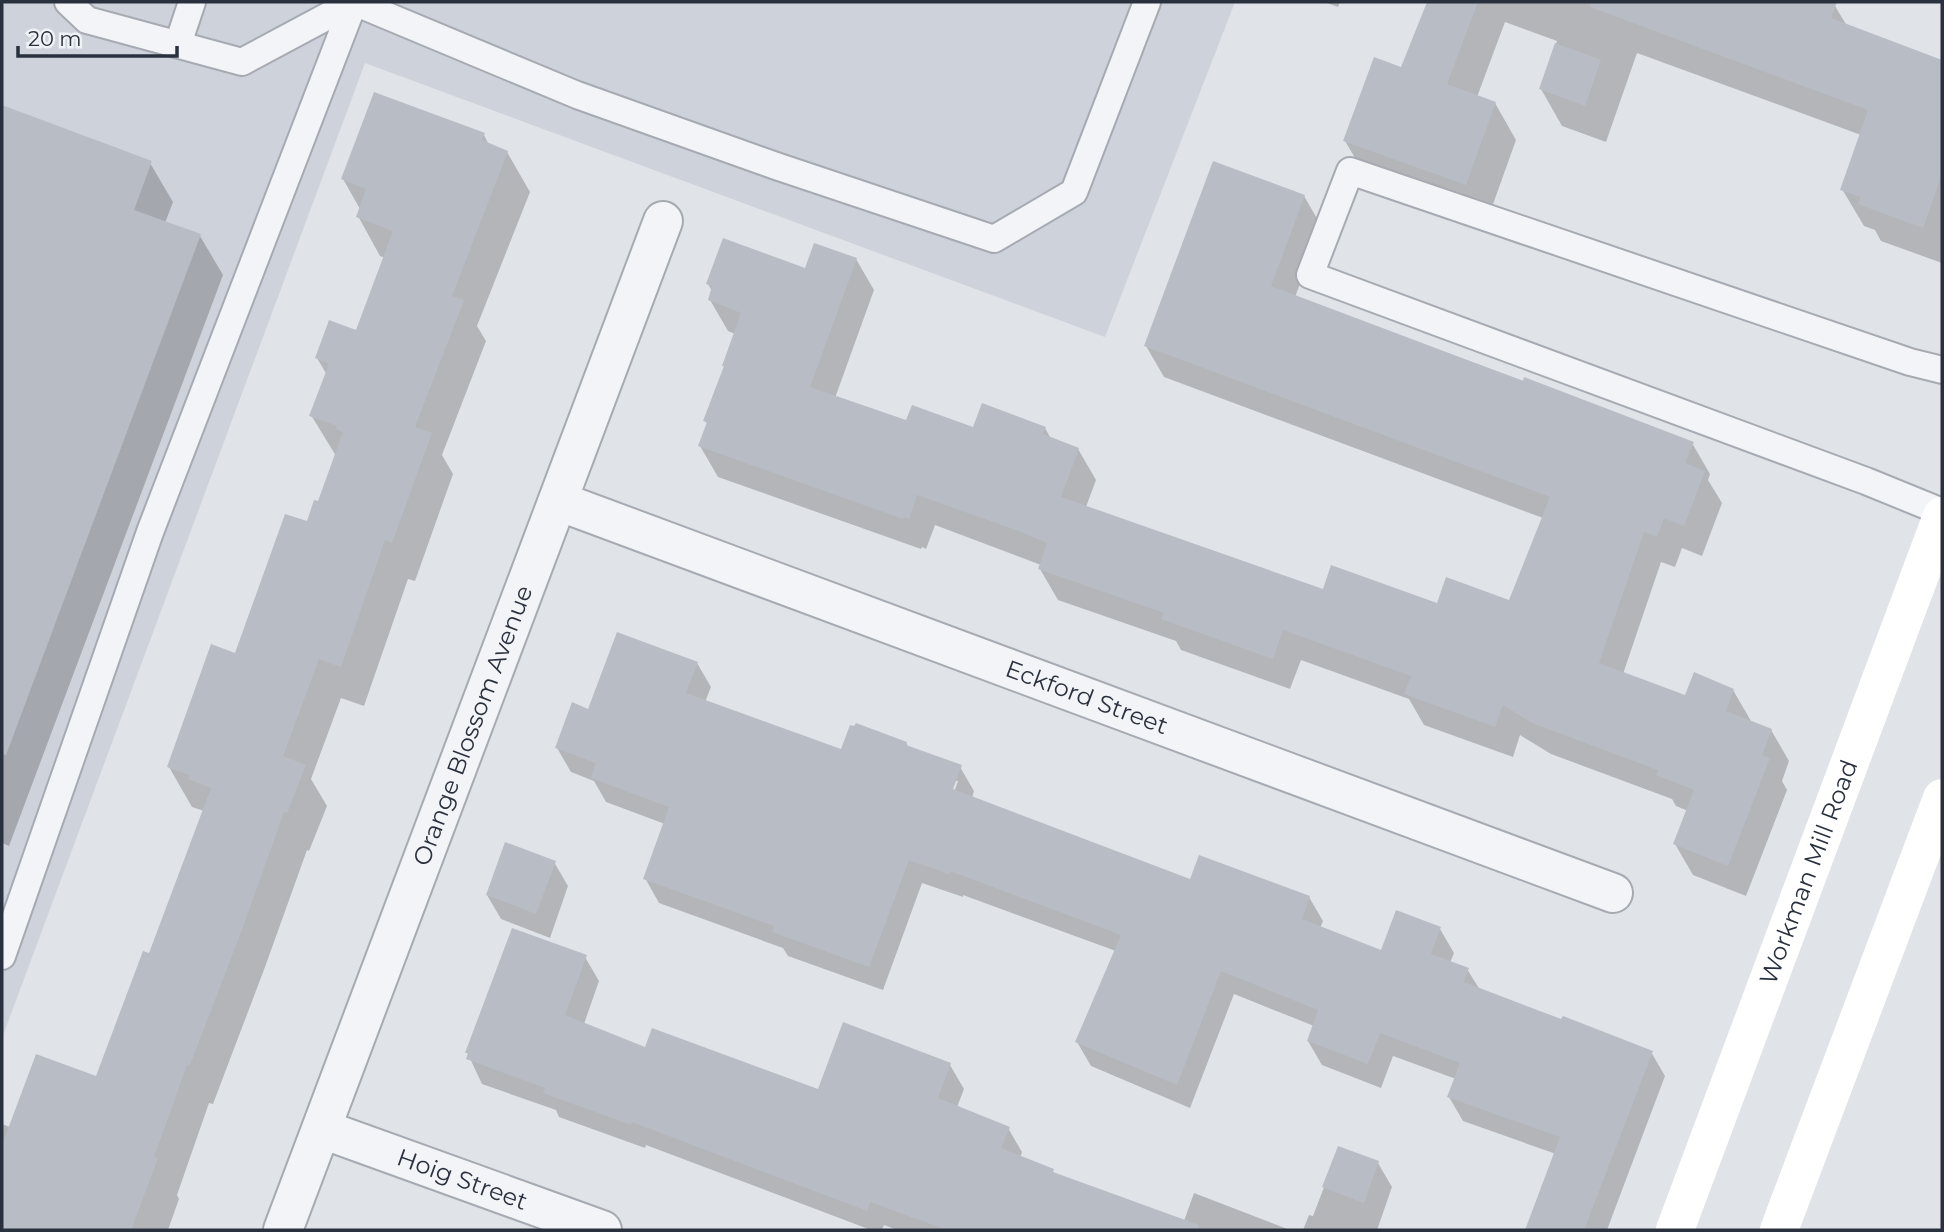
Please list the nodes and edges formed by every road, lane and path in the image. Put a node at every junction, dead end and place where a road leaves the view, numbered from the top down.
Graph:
1 (68, 2) edge
2 (192, 2) edge
3 (354, 2) edge
4 (1147, 2) edge
5 (178, 44) junction
6 (663, 221) dead end
7 (1942, 370) edge
8 (558, 501) junction
9 (1942, 514) edge
10 (1942, 798) edge
11 (1613, 892) dead end
12 (2, 956) edge
13 (322, 1129) junction
14 (283, 1230) edge
15 (602, 1230) edge
16 (1675, 1230) edge
17 (1779, 1230) edge

1 - 5 lane
2 - 5 lane
3 - 4 lane
3 - 5 lane
3 - 12 lane
6 - 8 street, Orange Blossom Avenue
7 - 9 lane
8 - 11 street, Eckford Street
8 - 13 street, Orange Blossom Avenue
9 - 16 main road, Workman Mill Road
10 - 17 main road
13 - 14 street, Orange Blossom Avenue
13 - 15 street, Hoig Street

